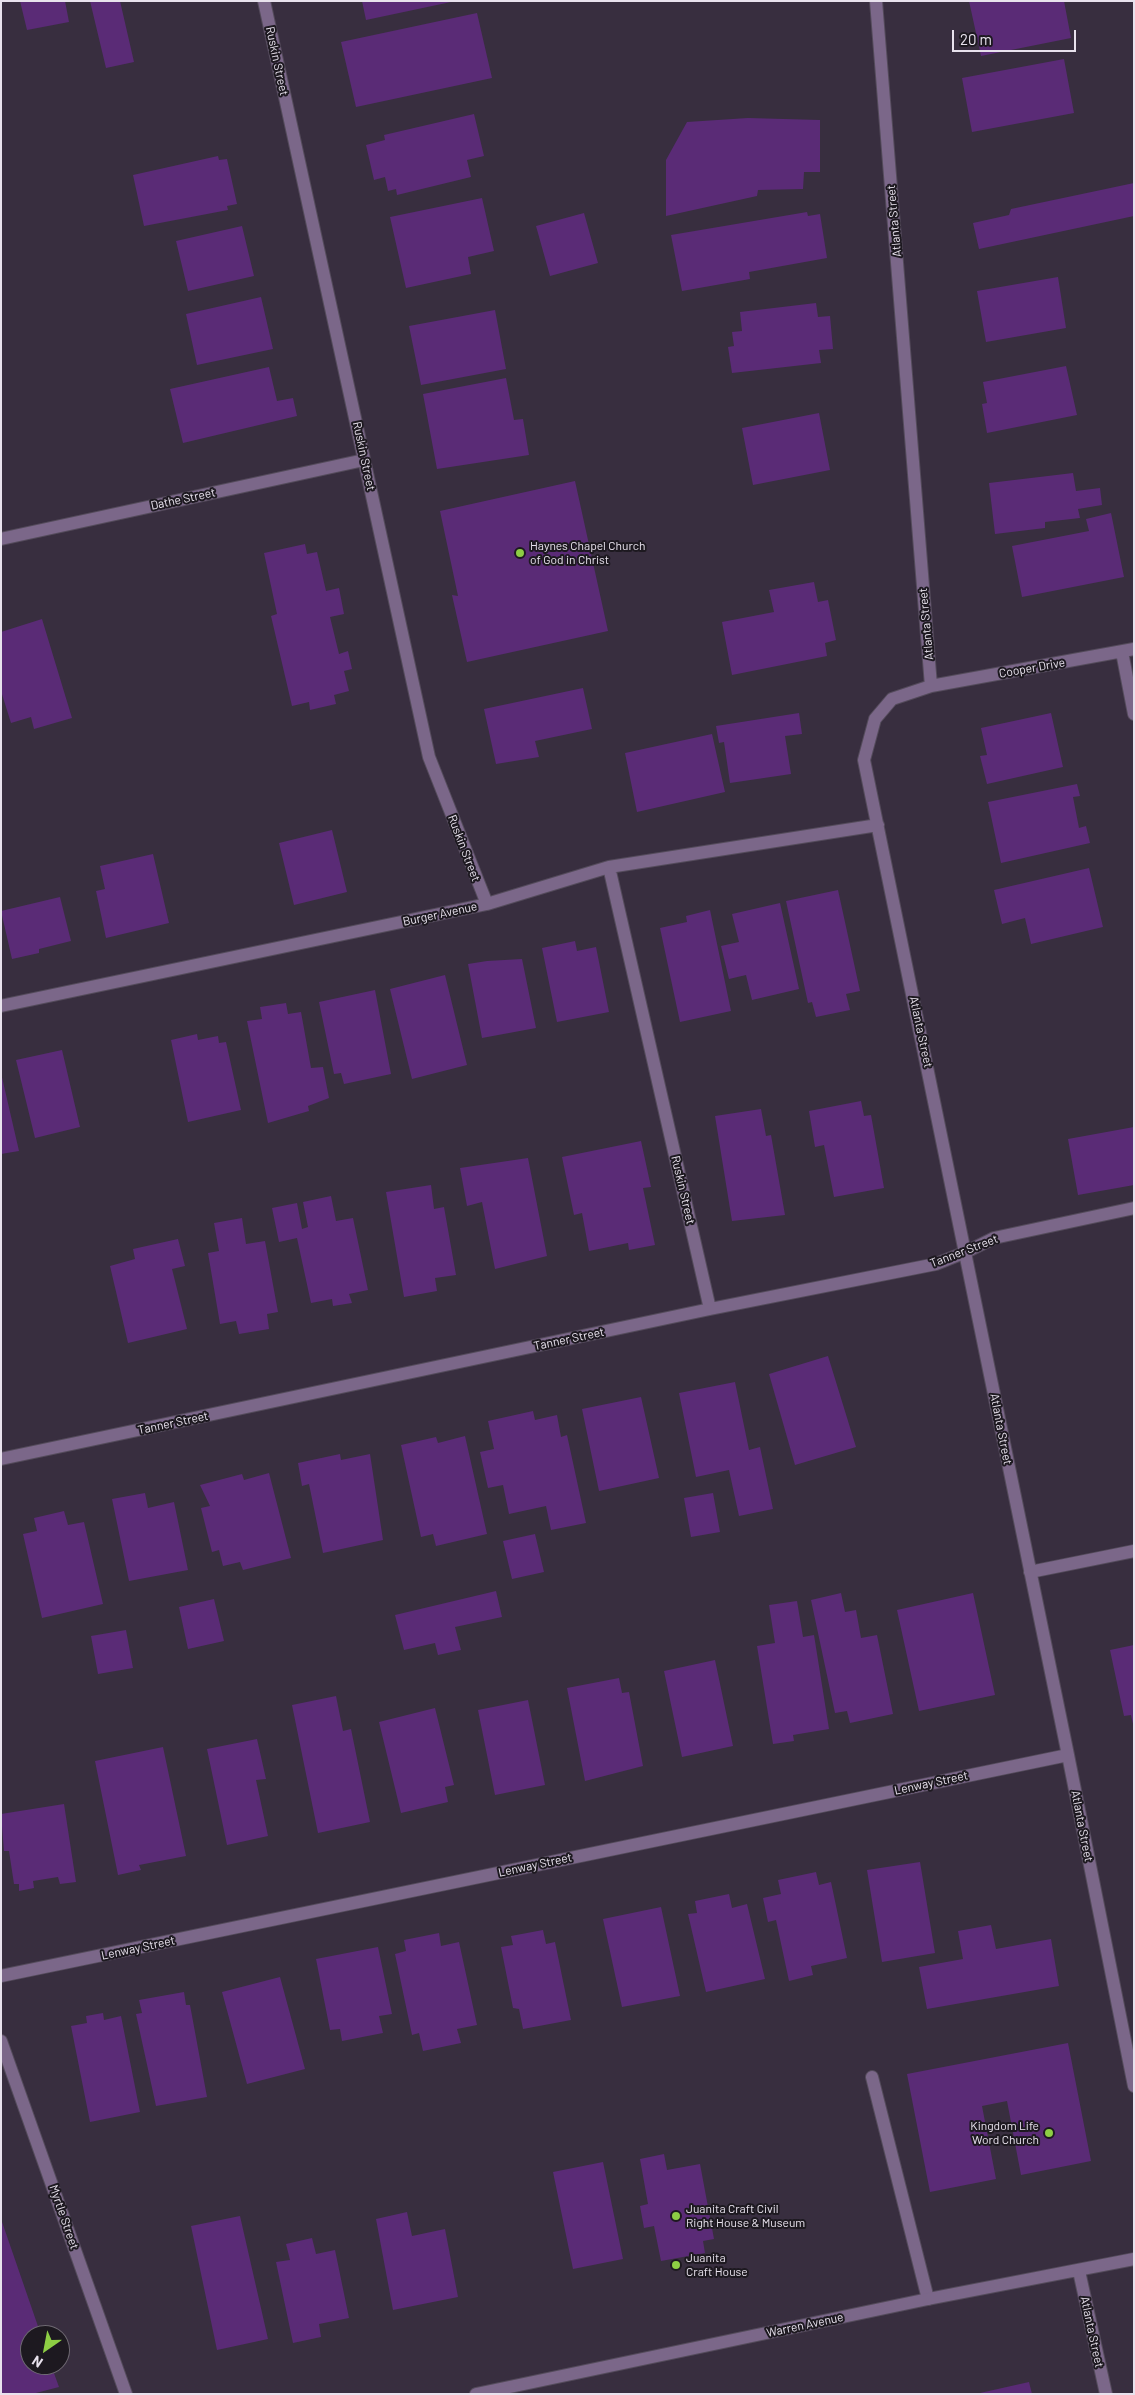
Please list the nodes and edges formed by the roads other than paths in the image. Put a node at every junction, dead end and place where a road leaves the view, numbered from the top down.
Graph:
1 (264, 1) edge
2 (876, 1) edge
3 (364, 460) junction
4 (1, 539) edge
5 (1128, 650) edge
6 (931, 686) junction
7 (1134, 714) edge
8 (878, 825) junction
9 (609, 867) junction
10 (486, 904) junction
11 (1, 1006) edge
12 (1134, 1208) edge
13 (966, 1252) junction
14 (710, 1309) junction
15 (1, 1460) edge
16 (1134, 1550) edge
17 (1030, 1572) junction
18 (1068, 1755) junction
19 (1, 1976) edge
20 (1, 2041) edge
21 (872, 2077) dead end
22 (1134, 2086) edge
23 (1134, 2259) edge
24 (1079, 2271) junction
25 (928, 2299) junction
26 (126, 2394) edge
27 (476, 2394) edge
28 (1106, 2394) edge

1 - 3 street, Ruskin Street
2 - 6 street, Atlanta Street
3 - 4 street, Dathe Street
3 - 10 street, Ruskin Street
5 - 6 street, Cooper Drive
5 - 7 street
6 - 8 street, Atlanta Street
8 - 9 street, Burger Avenue
8 - 13 street, Atlanta Street
9 - 10 street, Burger Avenue
9 - 14 street, Ruskin Street
10 - 11 street, Burger Avenue
12 - 13 street, Tanner Street
13 - 14 street, Tanner Street
13 - 17 street, Atlanta Street
14 - 15 street, Tanner Street
16 - 17 street
17 - 18 street, Atlanta Street
18 - 19 street, Lenway Street
18 - 22 street, Atlanta Street
20 - 26 street, Myrtle Street
21 - 25 street
23 - 24 street, Warren Avenue
24 - 25 street, Warren Avenue
24 - 28 street, Atlanta Street
25 - 27 street, Warren Avenue

